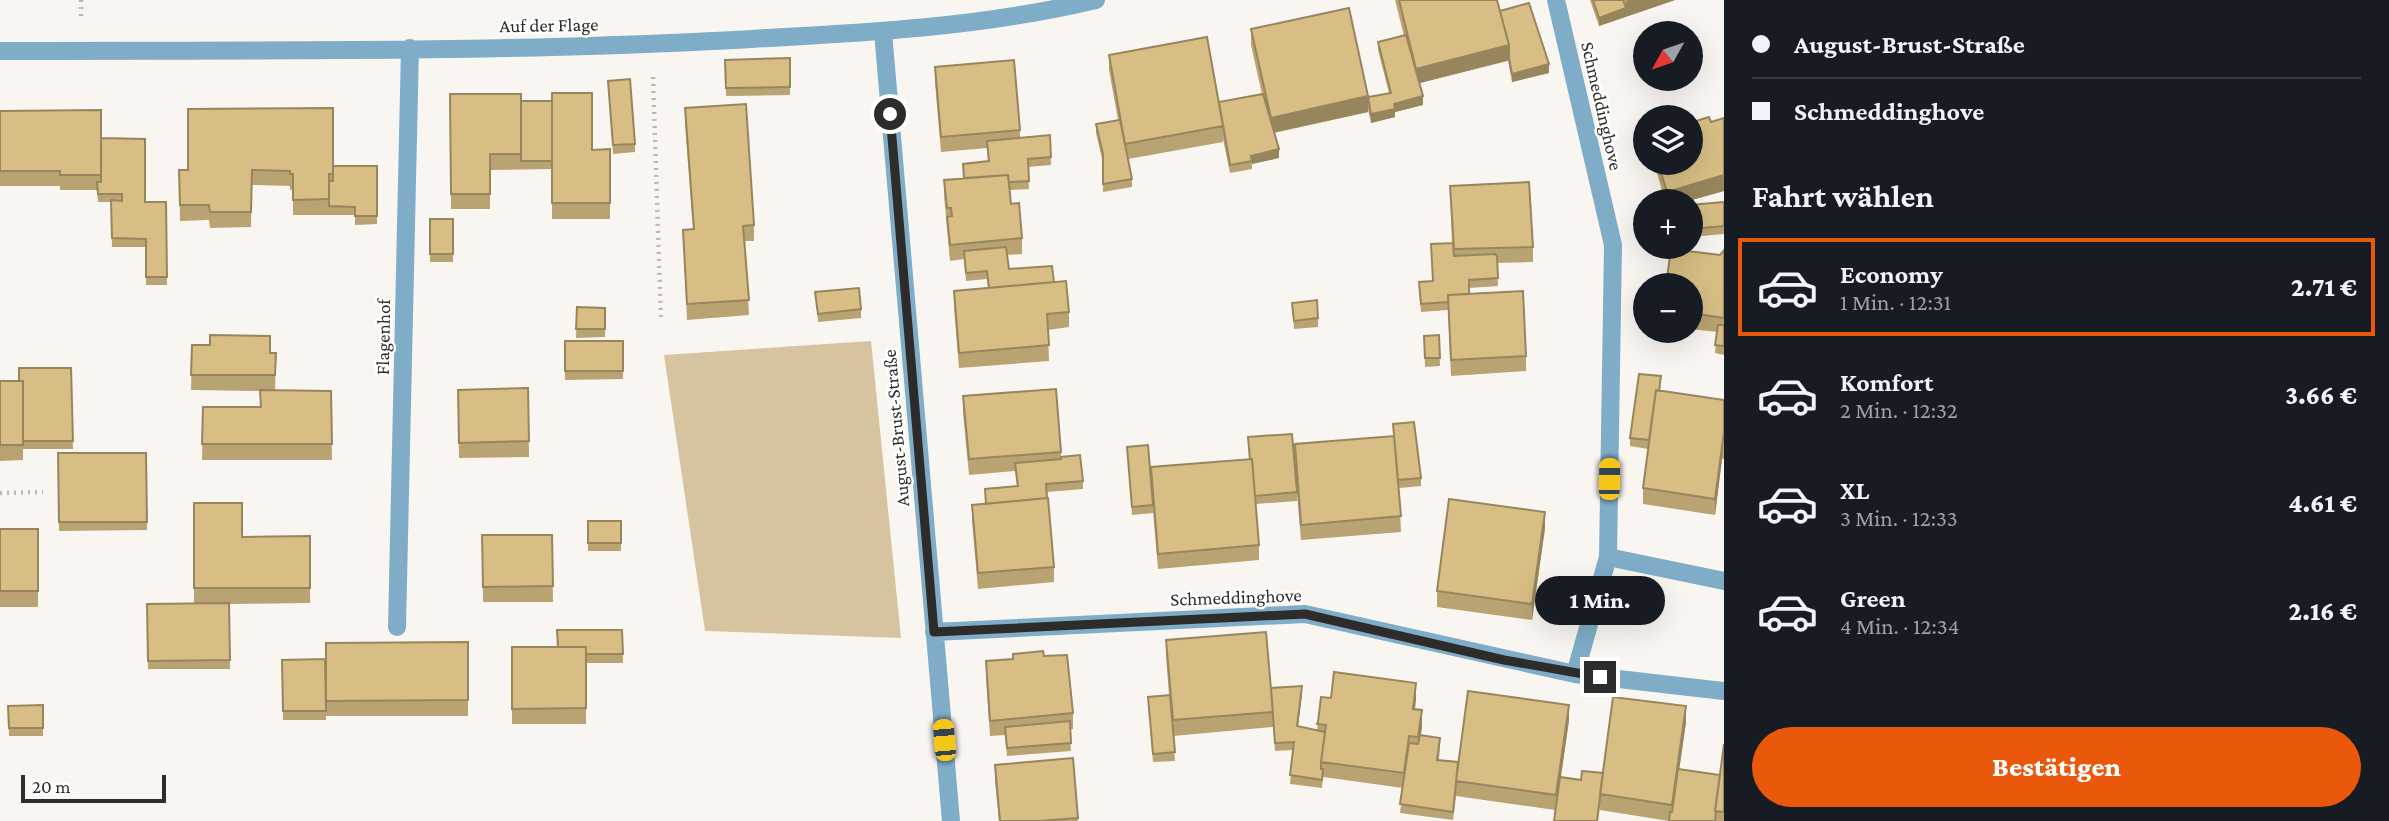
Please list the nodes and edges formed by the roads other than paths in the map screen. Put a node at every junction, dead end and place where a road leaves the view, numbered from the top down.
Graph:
1 (1096, 0) edge
2 (1556, 0) edge
3 (1049, 5) edge
4 (883, 32) junction
5 (410, 48) junction
6 (0, 51) edge
7 (1608, 556) junction
8 (1724, 581) edge
9 (397, 627) dead end
10 (934, 632) junction
11 (1576, 674) junction
12 (1724, 691) edge
13 (951, 821) edge

1 - 3 street, Auf der Flage
2 - 7 street, Schmeddinghove
3 - 4 street, Auf der Flage
4 - 5 street, Auf der Flage
4 - 10 street, August-Brust-Straße
5 - 6 street, Auf der Flage
5 - 9 street, Flagenhof
7 - 8 street
7 - 11 street, Schmeddinghove
10 - 11 street, Schmeddinghove
10 - 13 street, August-Brust-Straße
11 - 12 street, Schmeddinghove

